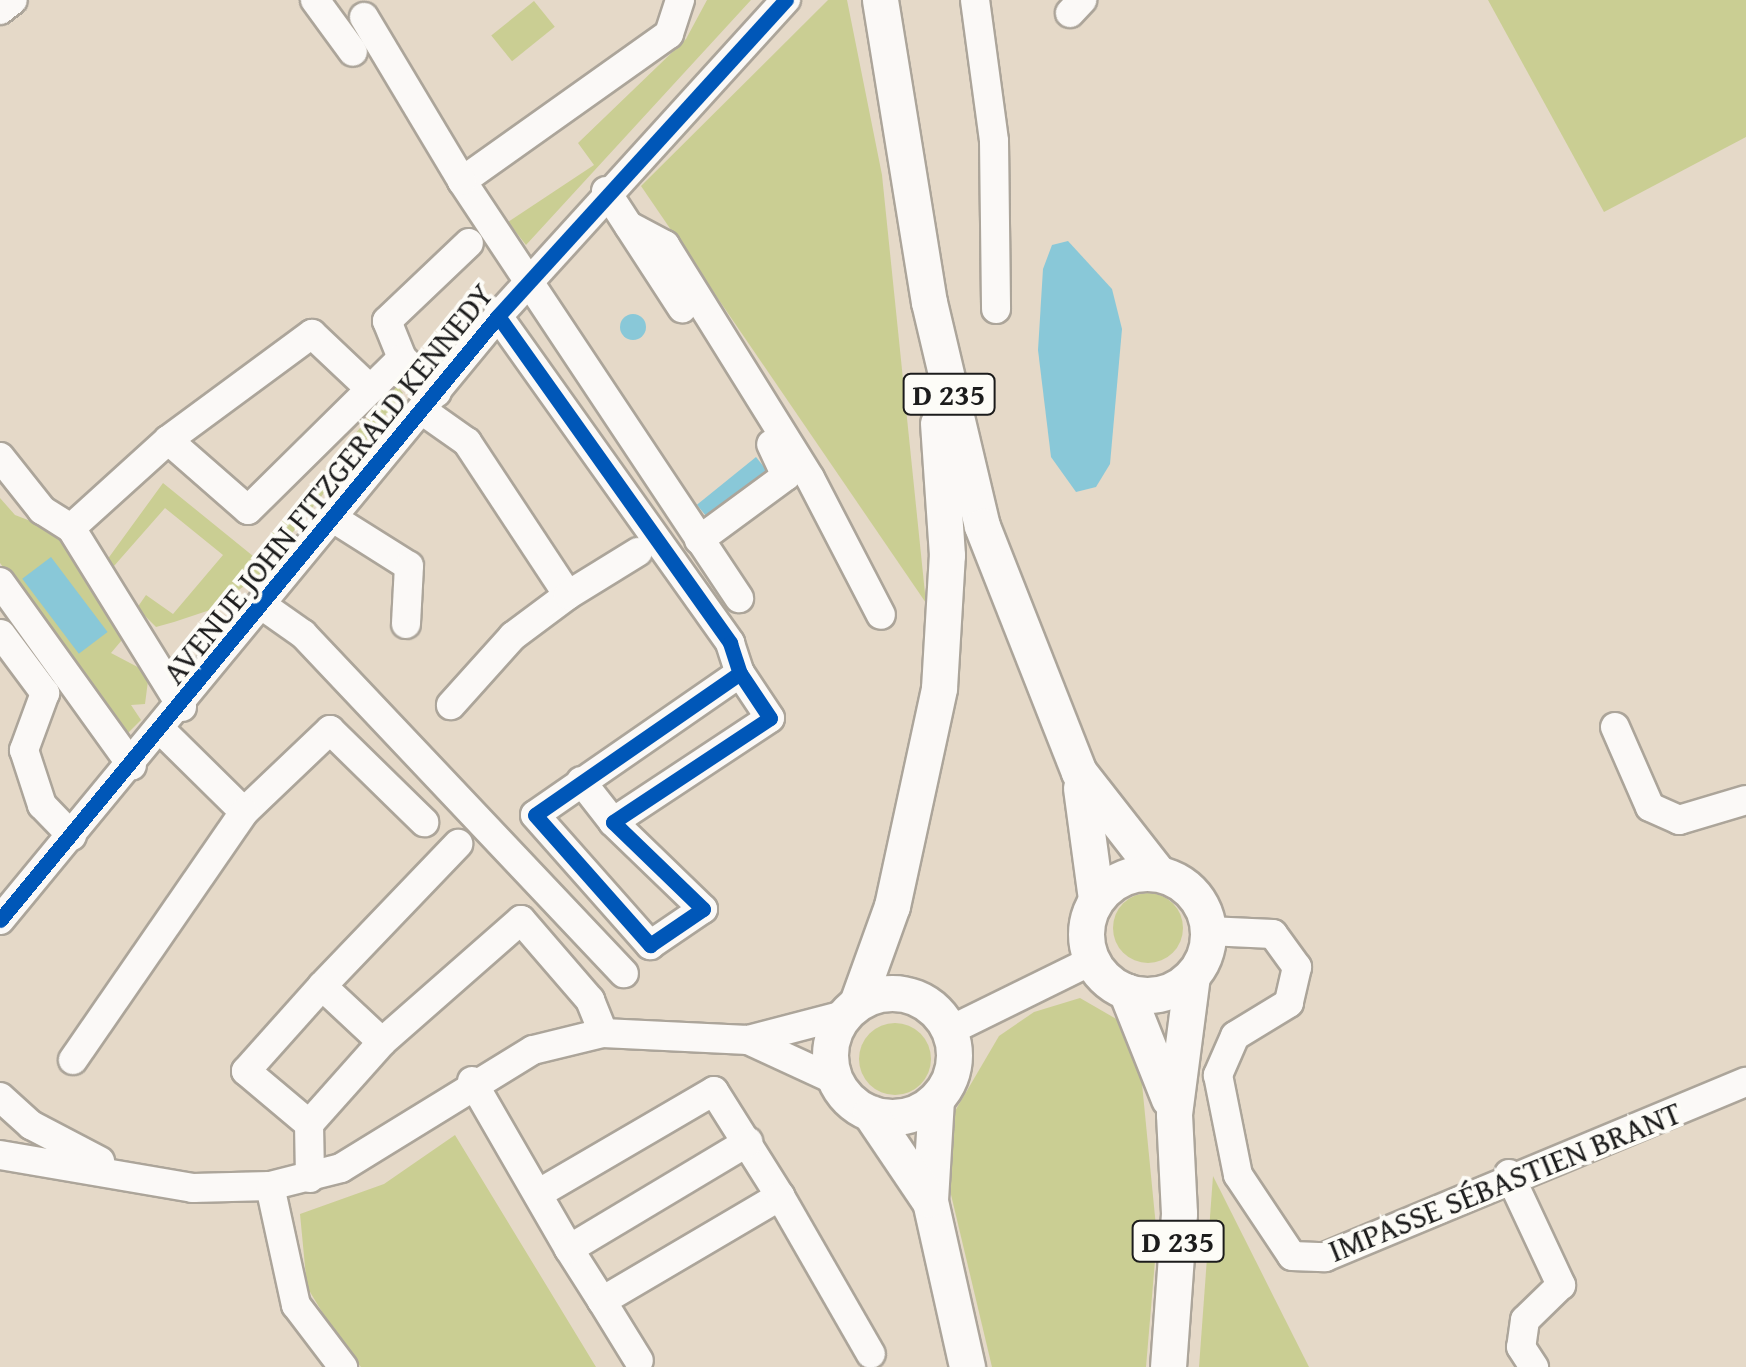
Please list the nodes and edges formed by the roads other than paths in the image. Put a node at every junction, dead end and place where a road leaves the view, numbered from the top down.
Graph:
1 (13, 0) edge
2 (316, 0) edge
3 (680, 0) edge
4 (786, 0) edge
5 (880, 0) edge
6 (975, 0) edge
7 (0, 10) edge
8 (364, 17) dead end
9 (353, 52) dead end
10 (462, 181) junction
11 (606, 191) junction
12 (629, 226) junction
13 (469, 243) dead end
14 (526, 284) junction
15 (929, 302) junction
16 (996, 309) dead end
17 (498, 316) junction
18 (402, 358) junction
19 (368, 388) junction
20 (430, 402) junction
21 (168, 440) junction
22 (0, 457) edge
23 (336, 520) junction
24 (71, 528) junction
25 (699, 540) junction
26 (638, 552) dead end
27 (0, 582) edge
28 (568, 595) junction
29 (739, 598) dead end
30 (266, 608) junction
31 (881, 615) dead end
32 (406, 624) dead end
33 (1, 634) edge
34 (740, 673) junction
35 (452, 705) dead end
36 (182, 706) junction
37 (1616, 728) dead end
38 (162, 730) junction
39 (132, 766) junction
40 (1078, 772) junction
41 (581, 781) junction
42 (1746, 800) edge
43 (244, 812) junction
44 (424, 822) dead end
45 (613, 822) junction
46 (72, 836) junction
47 (458, 844) dead end
48 (1158, 874) junction
49 (1096, 899) junction
50 (0, 920) edge
51 (1208, 931) junction
52 (1091, 961) junction
53 (624, 973) dead end
54 (1192, 976) junction
55 (322, 986) junction
56 (1126, 992) junction
57 (851, 1009) junction
58 (949, 1031) junction
59 (603, 1033) junction
60 (748, 1040) junction
61 (382, 1042) junction
62 (72, 1060) dead end
63 (835, 1080) junction
64 (472, 1081) junction
65 (1746, 1082) edge
66 (0, 1097) edge
67 (936, 1099) junction
68 (870, 1113) junction
69 (1174, 1114) junction
70 (309, 1124) junction
71 (748, 1142) junction
72 (0, 1155) edge
73 (1509, 1174) junction
74 (132, 1177) junction
75 (310, 1178) junction
76 (270, 1186) junction
77 (538, 1194) junction
78 (780, 1196) junction
79 (930, 1202) junction
80 (568, 1249) junction
81 (602, 1301) junction
82 (871, 1354) dead end
83 (639, 1361) dead end
84 (343, 1367) edge
85 (967, 1367) edge
86 (1168, 1367) edge
87 (1534, 1367) edge

1 - 7 street
2 - 9 street
3 - 10 street
4 - 11 street, AVENUE JOHN FITZGERALD KENNEDY
5 - 15 main road, D 235
6 - 16 street
8 - 10 street
10 - 14 street
11 - 12 street
11 - 14 street, AVENUE JOHN FITZGERALD KENNEDY
12 - 25 street
12 - 31 street
13 - 18 street
14 - 17 street, AVENUE JOHN FITZGERALD KENNEDY
14 - 25 street
15 - 40 main road, D 235
15 - 57 main road
17 - 20 street, AVENUE JOHN FITZGERALD KENNEDY
17 - 34 street
18 - 19 street
18 - 20 street
19 - 21 street
19 - 21 street
20 - 23 street, AVENUE JOHN FITZGERALD KENNEDY
20 - 28 street
21 - 24 street
22 - 24 street
23 - 30 street, AVENUE JOHN FITZGERALD KENNEDY
23 - 32 street
24 - 36 street
25 - 29 street
26 - 28 street
27 - 39 street
28 - 35 street
30 - 36 street, AVENUE JOHN FITZGERALD KENNEDY
30 - 53 street
33 - 46 street
34 - 41 street
34 - 45 street
36 - 38 street, AVENUE JOHN FITZGERALD KENNEDY
37 - 42 street
38 - 39 street, AVENUE JOHN FITZGERALD KENNEDY
38 - 43 street
39 - 46 street, AVENUE JOHN FITZGERALD KENNEDY
40 - 48 main road, D 235
40 - 49 main road, D 235
41 - 45 street
41 - 45 street
43 - 44 street
43 - 62 street
46 - 50 street, AVENUE JOHN FITZGERALD KENNEDY
47 - 55 street
48 - 49 main road
48 - 51 main road
49 - 52 main road
51 - 54 main road
51 - 73 street, IMPASSE SÉBASTIEN BRANT
52 - 56 main road
52 - 58 street
54 - 56 main road
54 - 69 main road, D 235
55 - 61 street
55 - 70 street
56 - 69 main road, D 235
57 - 58 main road
57 - 60 street
57 - 63 main road
58 - 67 main road
59 - 60 street
59 - 61 street
59 - 64 street
60 - 63 street
61 - 70 street
63 - 68 main road
64 - 75 street
64 - 77 street
65 - 73 street, IMPASSE SÉBASTIEN BRANT
66 - 74 street
67 - 68 main road
67 - 79 main road
68 - 79 main road
69 - 86 main road, D 235
70 - 75 street
71 - 77 street
71 - 78 street
71 - 80 street
72 - 74 street
73 - 87 street
74 - 76 street
75 - 76 street
76 - 84 street
77 - 80 street
78 - 81 street
78 - 82 street
79 - 85 main road
80 - 81 street
81 - 83 street

